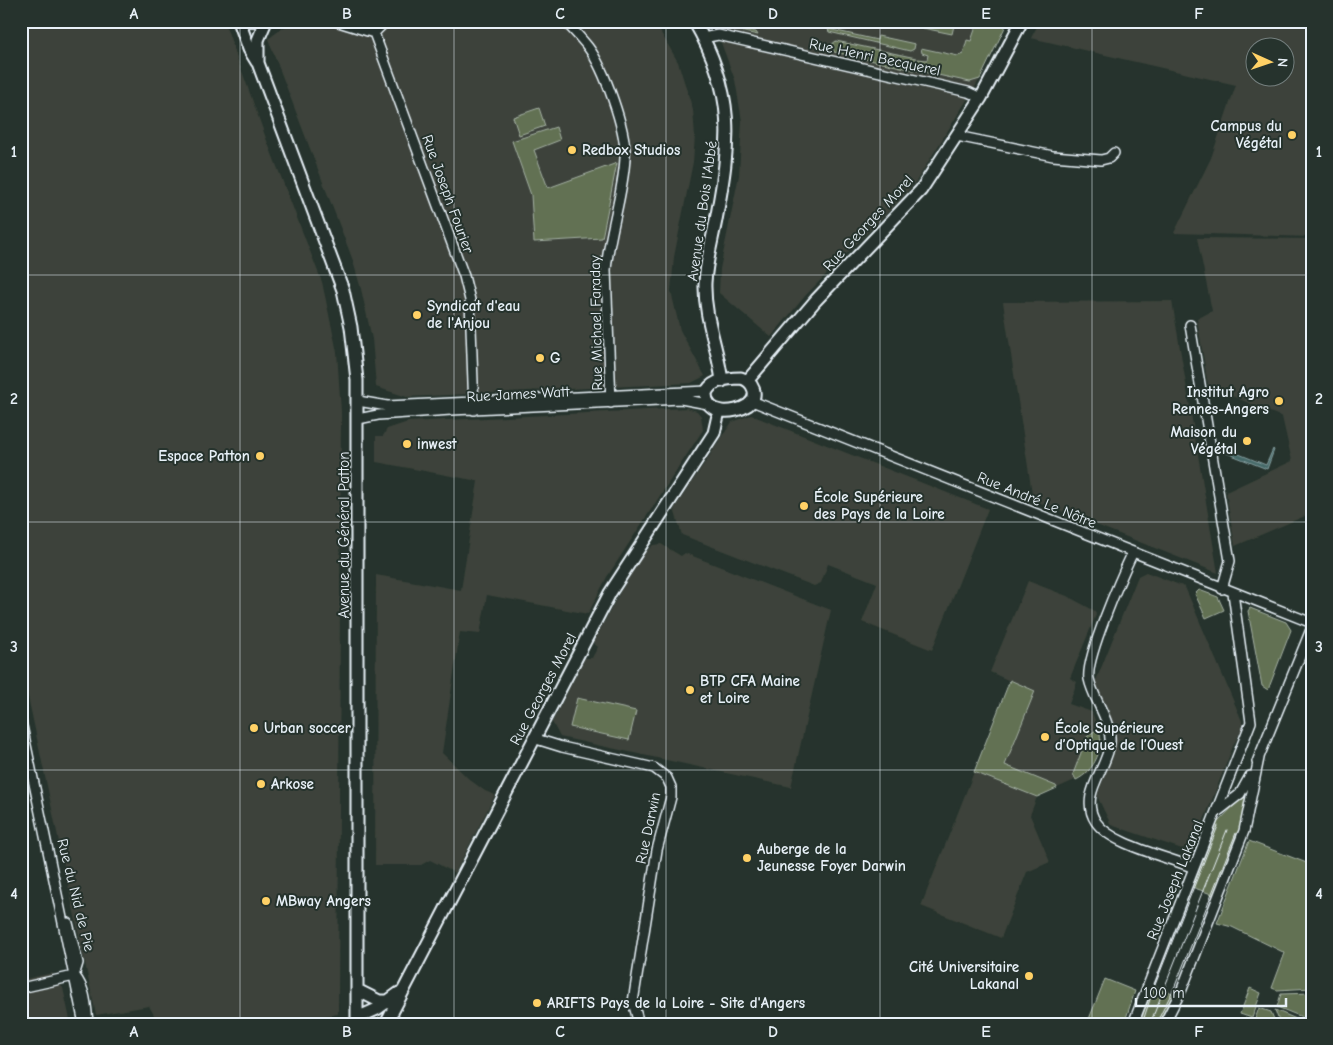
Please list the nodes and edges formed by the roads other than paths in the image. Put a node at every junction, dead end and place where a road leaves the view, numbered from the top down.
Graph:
1 (239, 21) edge
2 (249, 21) edge
3 (261, 21) edge
4 (266, 21) edge
5 (335, 21) edge
6 (386, 21) edge
7 (565, 21) edge
8 (694, 21) edge
9 (1022, 21) edge
10 (374, 33) junction
11 (703, 38) junction
12 (258, 64) junction
13 (981, 98) junction
14 (957, 136) junction
15 (1114, 153) dead end
16 (1190, 325) dead end
17 (748, 380) junction
18 (722, 381) junction
19 (707, 391) junction
20 (611, 399) junction
21 (358, 401) junction
22 (752, 401) junction
23 (708, 404) junction
24 (474, 406) junction
25 (719, 412) junction
26 (358, 419) junction
27 (1132, 554) junction
28 (1222, 589) junction
29 (1233, 593) junction
30 (1312, 625) edge
31 (21, 721) edge
32 (534, 738) junction
33 (1259, 758) junction
34 (1217, 812) junction
35 (1194, 868) junction
36 (74, 976) junction
37 (21, 988) edge
38 (403, 988) junction
39 (357, 990) junction
40 (390, 1001) junction
41 (377, 1009) junction
42 (357, 1021) edge
43 (386, 1023) edge
44 (84, 1024) edge
45 (88, 1024) edge
46 (639, 1024) edge
47 (1133, 1024) edge
48 (1164, 1024) edge

1 - 12 street, Avenue du Général Patton
2 - 3 street
4 - 12 street, Avenue du Général Patton
5 - 10 street
6 - 10 street
7 - 20 street, Rue Michael Faraday
8 - 11 street, Avenue du Bois l'Abbé
9 - 13 street, Rue Georges Morel
10 - 24 street, Rue Joseph Fourier
11 - 13 street, Rue Henri Becquerel
11 - 18 street, Avenue du Bois l'Abbé
12 - 21 street, Avenue du Général Patton
13 - 14 street, Rue Georges Morel
14 - 15 street
14 - 17 street, Rue Georges Morel
16 - 28 street
17 - 18 street
17 - 22 street
18 - 19 street
19 - 20 street, Rue James Watt
19 - 23 street
20 - 23 street, Rue James Watt
20 - 24 street, Rue James Watt
21 - 24 street, Rue James Watt
21 - 26 street, Avenue du Général Patton
22 - 25 street
22 - 27 street, Rue André Le Nôtre
23 - 25 street
24 - 26 street, Rue James Watt
25 - 32 street, Rue Georges Morel
26 - 39 street, Avenue du Général Patton
27 - 28 street, Rue André Le Nôtre
27 - 35 street
28 - 29 street, Rue André Le Nôtre
29 - 30 street, Rue André Le Nôtre
29 - 34 street
30 - 33 street, Rue Joseph Lakanal
31 - 36 street, Rue du Nid de Pie
32 - 38 street, Rue Georges Morel
32 - 46 street, Rue Darwin
33 - 34 street, Rue Joseph Lakanal
33 - 48 street, Rue Joseph Lakanal
34 - 35 street, Rue Joseph Lakanal
35 - 47 street, Rue Joseph Lakanal
36 - 37 street
36 - 44 street, Rue du Nid de Pie
36 - 45 street
38 - 40 street, Rue Georges Morel
38 - 43 street, Rue Georges Morel
39 - 40 street
39 - 42 street, Avenue du Général Patton
40 - 41 street, Rue Georges Morel
41 - 42 street, Rue Georges Morel
41 - 43 street

